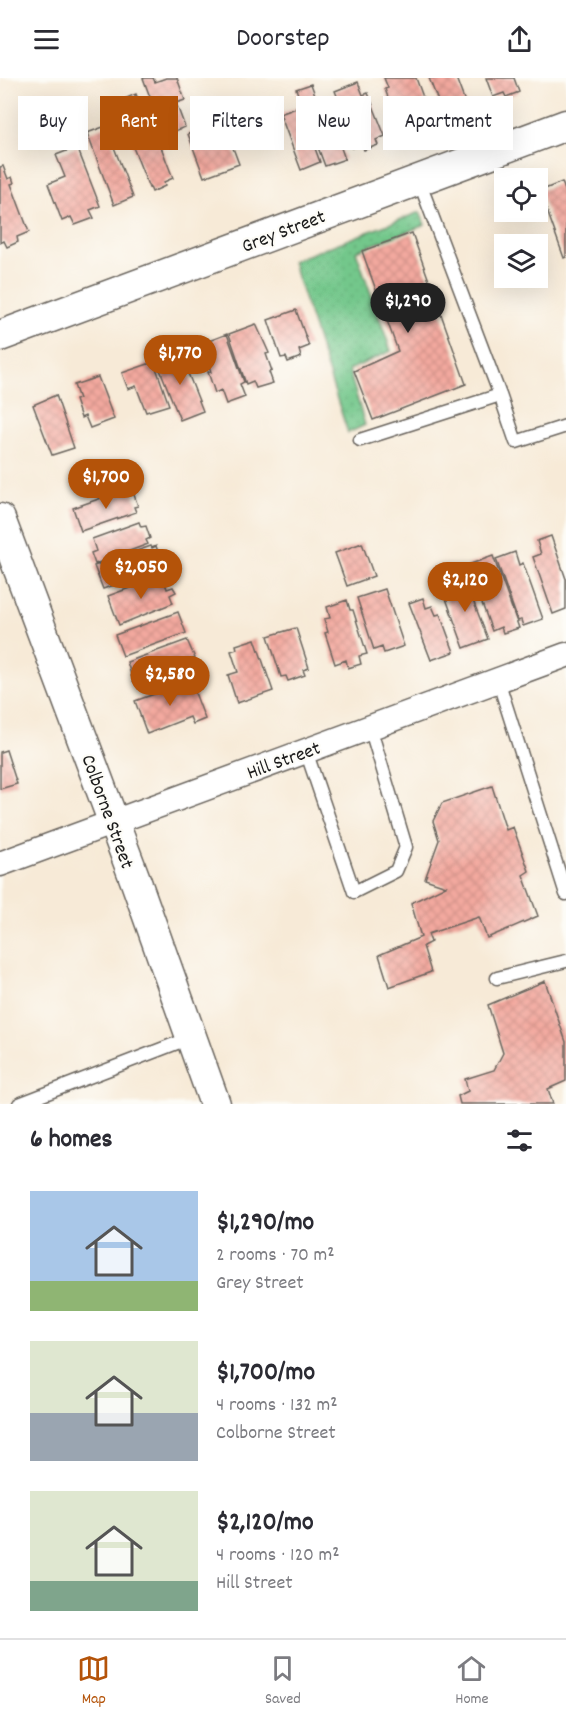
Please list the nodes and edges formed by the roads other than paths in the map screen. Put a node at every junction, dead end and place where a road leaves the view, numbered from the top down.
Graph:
1 (566, 125) edge
2 (418, 180) junction
3 (0, 336) edge
4 (500, 395) junction
5 (566, 426) edge
6 (360, 440) dead end
7 (0, 519) edge
8 (566, 655) edge
9 (498, 680) junction
10 (370, 727) junction
11 (306, 751) junction
12 (114, 822) junction
13 (0, 864) edge
14 (566, 894) edge
15 (566, 961) edge
16 (497, 978) dead end
17 (190, 1038) junction
18 (19, 1104) edge
19 (215, 1104) edge

1 - 2 street, Grey Street
2 - 3 street, Grey Street
2 - 4 lane
4 - 5 lane
4 - 6 lane
7 - 12 street, Colborne Street
8 - 9 street, Hill Street
9 - 10 street, Hill Street
9 - 14 lane
10 - 11 street, Hill Street
10 - 11 lane
11 - 12 street, Hill Street
12 - 13 street, Hill Street
12 - 17 street, Colborne Street
15 - 16 lane
17 - 18 lane
17 - 19 street, Colborne Street

